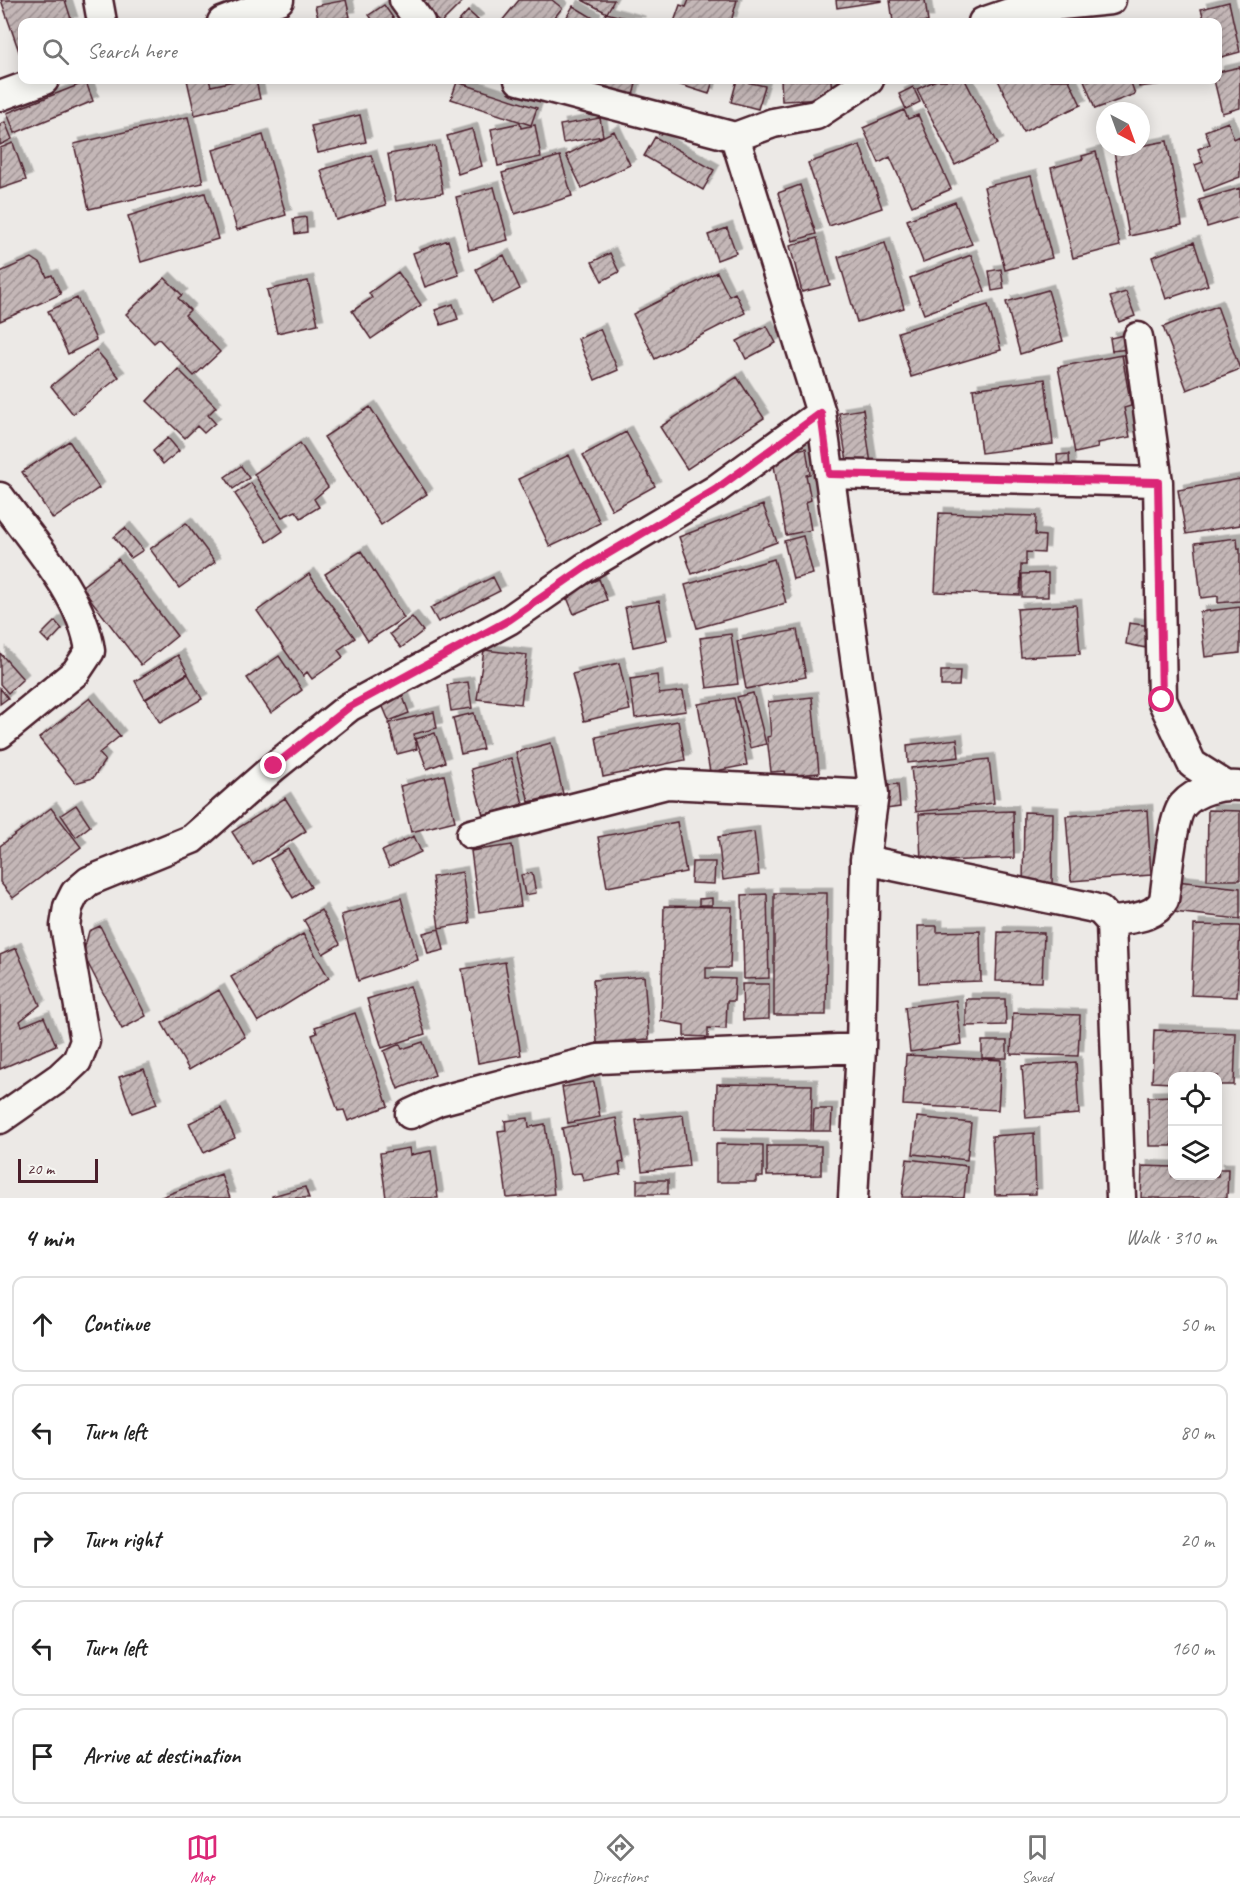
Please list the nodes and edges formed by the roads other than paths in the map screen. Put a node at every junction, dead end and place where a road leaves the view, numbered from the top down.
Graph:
1 (98, 0) edge
2 (279, 0) edge
3 (404, 0) edge
4 (1111, 0) edge
5 (101, 18) edge
6 (232, 18) edge
7 (417, 18) edge
8 (995, 18) edge
9 (34, 84) edge
10 (534, 84) edge
11 (863, 84) edge
12 (0, 96) edge
13 (735, 137) junction
14 (1138, 337) dead end
15 (821, 413) junction
16 (829, 474) junction
17 (1158, 482) junction
18 (0, 497) edge
19 (0, 734) edge
20 (1192, 764) junction
21 (1232, 785) edge
22 (874, 794) junction
23 (1182, 805) junction
24 (471, 834) dead end
25 (865, 860) junction
26 (1112, 922) junction
27 (861, 1048) junction
28 (410, 1114) dead end
29 (0, 1119) edge
30 (853, 1198) edge
31 (1121, 1198) edge

1 - 5 street
2 - 6 street
3 - 7 street
4 - 8 street
9 - 12 street
10 - 13 street
11 - 13 street
13 - 15 street
14 - 17 street
15 - 16 street
15 - 29 street
16 - 17 street
16 - 22 street
17 - 20 street
18 - 19 street
20 - 21 street
20 - 23 street
21 - 23 street
22 - 24 street
22 - 25 street
23 - 26 street
25 - 26 street
25 - 27 street
26 - 31 street
27 - 28 street
27 - 30 street

